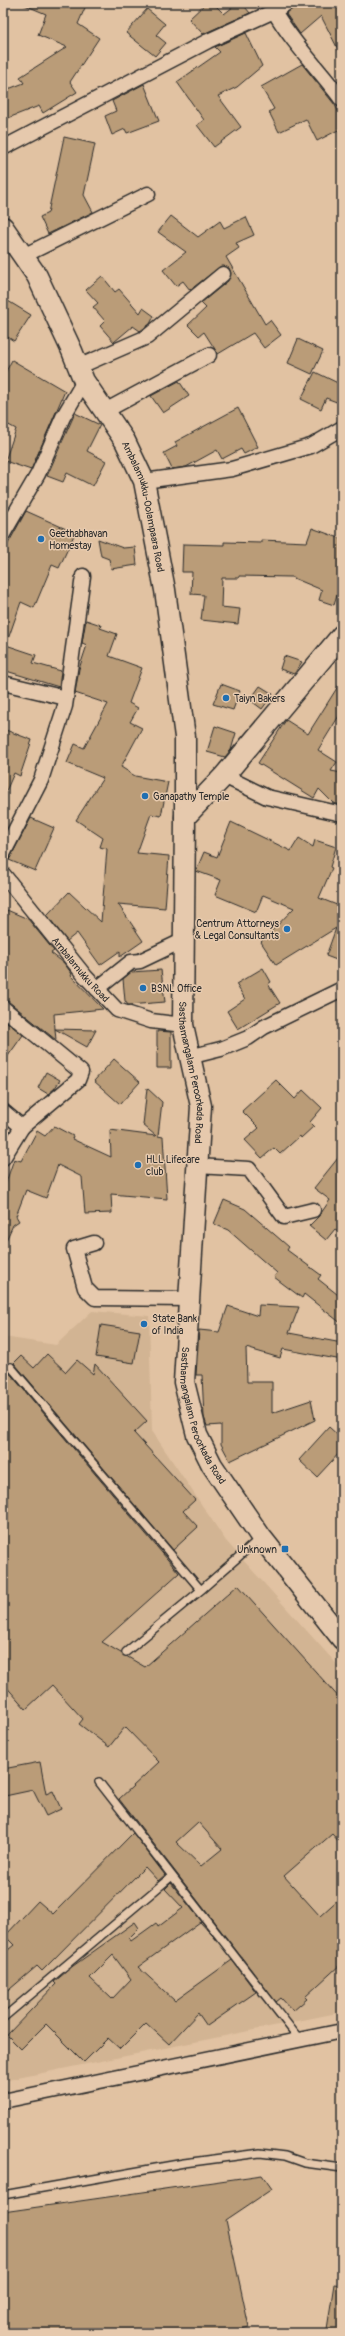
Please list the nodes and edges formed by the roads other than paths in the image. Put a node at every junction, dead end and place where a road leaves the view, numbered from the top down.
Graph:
1 (287, 3) edge
2 (274, 11) junction
3 (342, 100) edge
4 (3, 148) edge
5 (148, 194) dead end
6 (3, 227) edge
7 (23, 256) junction
8 (223, 274) dead end
9 (209, 354) dead end
10 (81, 374) junction
11 (105, 412) junction
12 (342, 428) edge
13 (144, 481) junction
14 (3, 534) edge
15 (83, 576) dead end
16 (342, 635) edge
17 (3, 683) edge
18 (66, 698) junction
19 (224, 776) junction
20 (342, 814) edge
21 (185, 817) junction
22 (3, 854) edge
23 (3, 874) edge
24 (184, 940) junction
25 (97, 989) junction
26 (342, 989) edge
27 (3, 1008) edge
28 (183, 1025) junction
29 (189, 1057) junction
30 (3, 1111) edge
31 (22, 1127) junction
32 (3, 1158) edge
33 (197, 1166) junction
34 (313, 1210) dead end
35 (94, 1243) dead end
36 (190, 1299) junction
37 (11, 1367) dead end
38 (261, 1536) junction
39 (201, 1590) junction
40 (342, 1639) edge
41 (126, 1652) dead end
42 (99, 1782) dead end
43 (172, 1876) junction
44 (3, 2018) edge
45 (342, 2031) edge
46 (300, 2040) junction
47 (3, 2102) edge
48 (342, 2168) edge
49 (3, 2196) edge

1 - 2 street
2 - 3 street
2 - 4 street
5 - 7 street
6 - 7 street, Ambalamukku-Oolampaara Road
7 - 10 street, Ambalamukku-Oolampaara Road
8 - 10 street
9 - 11 street
10 - 11 street, Ambalamukku-Oolampaara Road
10 - 14 street
11 - 13 street, Ambalamukku-Oolampaara Road
12 - 13 street
13 - 21 street, Ambalamukku-Oolampaara Road
15 - 18 street
16 - 19 street
17 - 18 street
18 - 22 street
19 - 20 street
19 - 21 street
21 - 24 street, Sasthamangalam Peroorkada Road
23 - 25 street, Ambalamukku Road
24 - 25 street
24 - 28 street, Sasthamangalam Peroorkada Road
25 - 28 street, Ambalamukku Road
26 - 29 street
27 - 31 street
28 - 29 street, Sasthamangalam Peroorkada Road
29 - 33 street, Sasthamangalam Peroorkada Road
30 - 31 street
31 - 32 street
33 - 34 street
33 - 36 street, Sasthamangalam Peroorkada Road
35 - 36 street
36 - 38 street, Sasthamangalam Peroorkada Road
37 - 39 lane
38 - 39 lane
38 - 40 street, Sasthamangalam Peroorkada Road
39 - 41 lane
42 - 43 lane
43 - 44 lane
43 - 46 lane
45 - 46 street
46 - 47 street
48 - 49 lane

